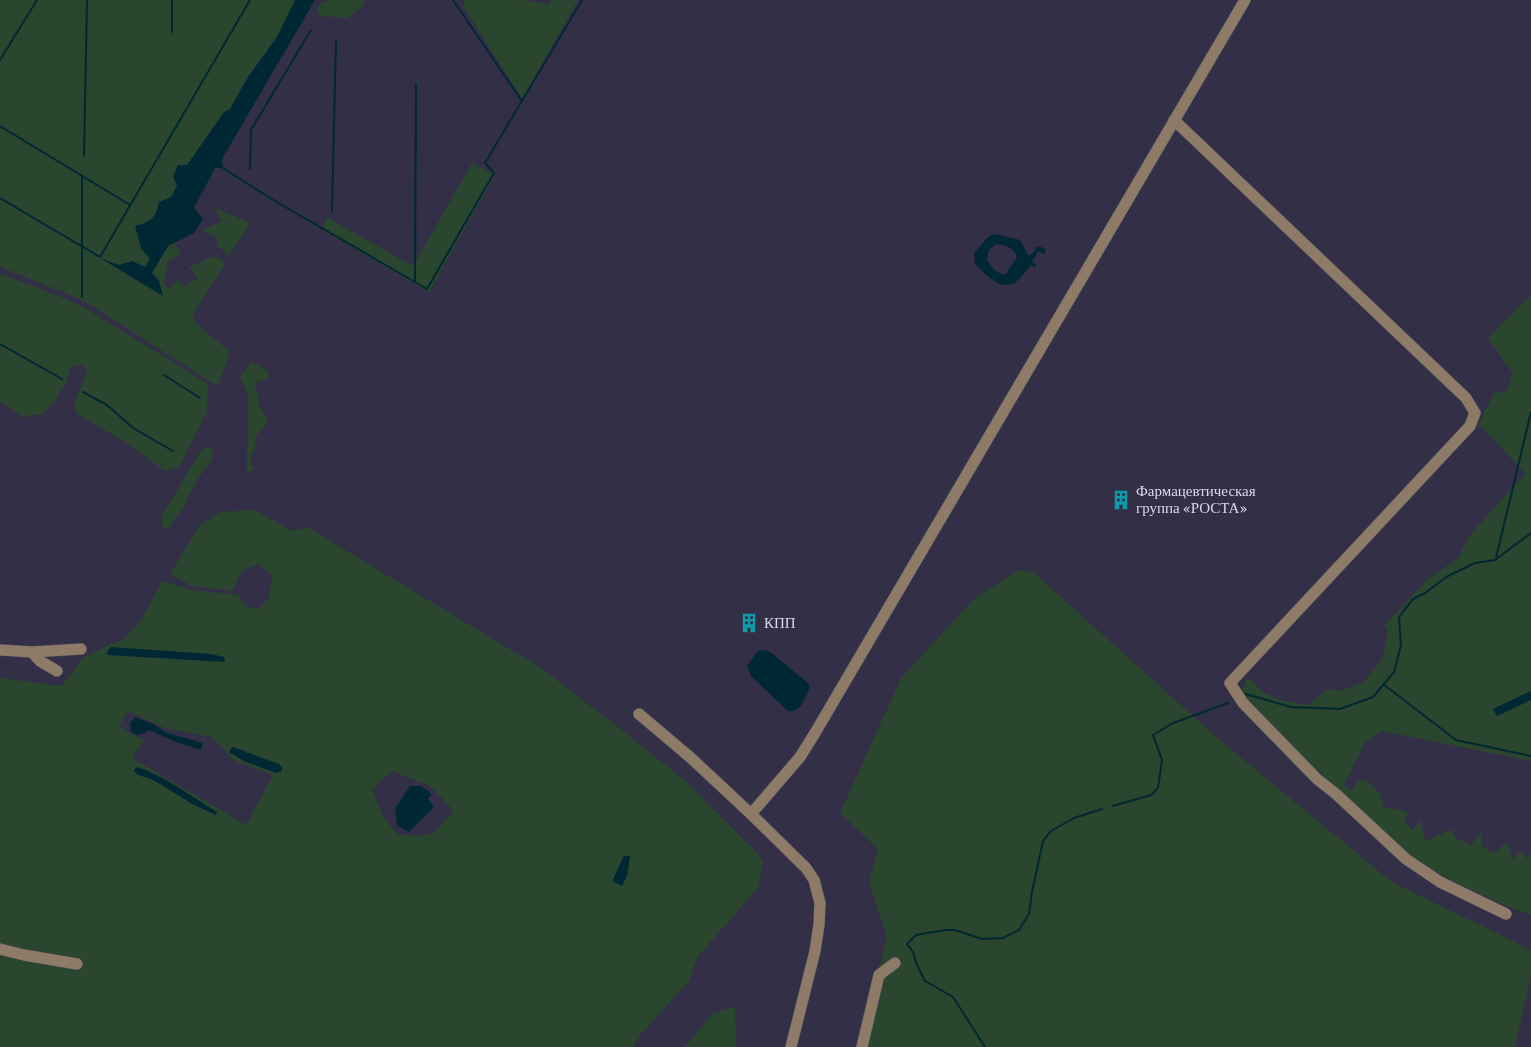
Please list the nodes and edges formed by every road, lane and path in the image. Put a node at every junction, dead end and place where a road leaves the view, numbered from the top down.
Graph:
1 (1245, 0) edge
2 (1174, 120) junction
3 (81, 649) dead end
4 (0, 650) edge
5 (32, 652) junction
6 (57, 671) dead end
7 (639, 714) dead end
8 (751, 814) junction
9 (1506, 914) dead end
10 (0, 949) edge
11 (895, 963) dead end
12 (77, 964) dead end
13 (791, 1047) edge
14 (862, 1047) edge

1 - 2 street
2 - 8 street
2 - 9 street
3 - 5 street
4 - 5 street
5 - 6 street
7 - 8 street
8 - 13 street
10 - 12 street
11 - 14 street

